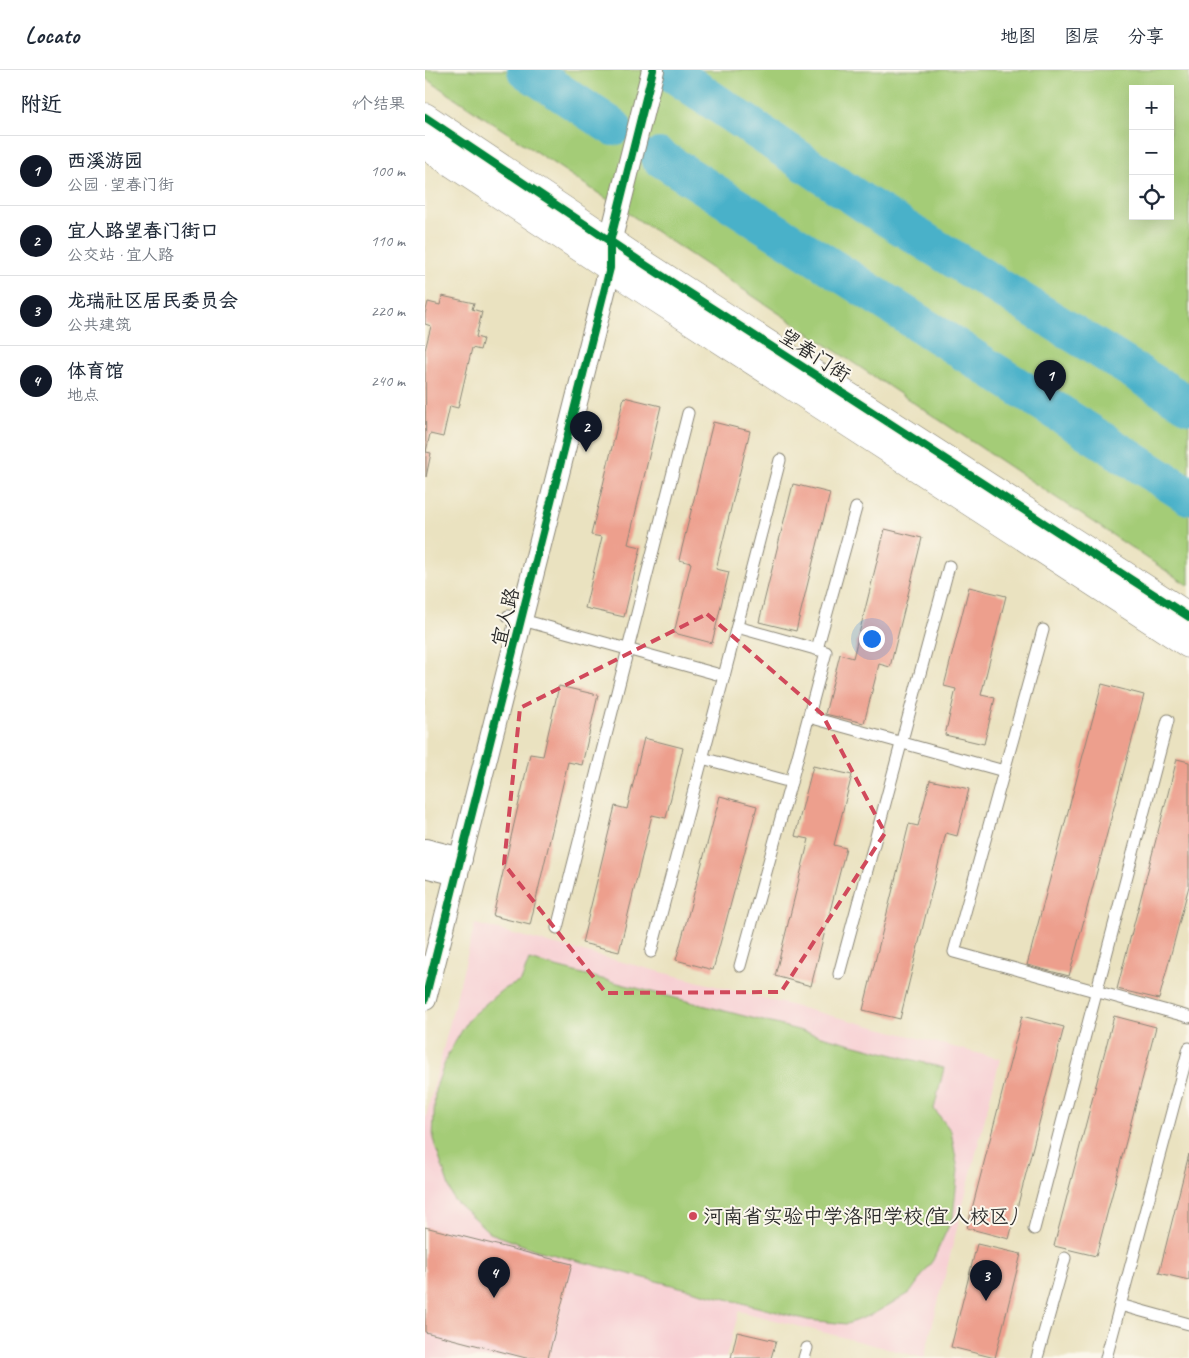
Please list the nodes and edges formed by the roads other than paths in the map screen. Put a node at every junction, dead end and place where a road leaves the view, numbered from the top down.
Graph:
1 (653, 70) edge
2 (425, 118) edge
3 (425, 144) edge
4 (607, 257) junction
5 (688, 413) dead end
6 (780, 460) dead end
7 (856, 508) dead end
8 (949, 566) dead end
9 (1189, 617) edge
10 (514, 618) junction
11 (737, 627) junction
12 (1043, 630) dead end
13 (1189, 644) edge
14 (628, 649) junction
15 (817, 649) junction
16 (724, 676) junction
17 (809, 717) junction
18 (1168, 720) dead end
19 (901, 743) junction
20 (702, 758) junction
21 (1004, 771) junction
22 (791, 782) junction
23 (425, 850) edge
24 (447, 865) edge
25 (557, 928) dead end
26 (425, 946) edge
27 (651, 952) dead end
28 (740, 966) dead end
29 (839, 974) dead end
30 (1096, 991) junction
31 (425, 999) edge
32 (1189, 1017) edge
33 (1189, 1048) edge
34 (1034, 1229) dead end
35 (1065, 1258) dead end
36 (1120, 1305) junction
37 (1189, 1324) edge
38 (1037, 1358) edge
39 (1106, 1358) edge

1 - 4 street, 宜人路
2 - 4 street, 望春门街
3 - 4 street, 望春门街
4 - 9 street, 望春门街
4 - 10 street, 宜人路
4 - 13 street, 望春门街
5 - 14 lane
6 - 11 lane
7 - 15 lane
8 - 19 lane
10 - 14 lane
10 - 24 street, 宜人路
11 - 15 lane
11 - 16 lane
12 - 21 lane
14 - 16 lane
14 - 25 lane
15 - 17 lane
16 - 20 lane
17 - 19 lane
17 - 22 lane
18 - 30 lane
19 - 21 lane
19 - 29 lane
20 - 22 lane
20 - 27 lane
21 - 30 lane
22 - 28 lane
23 - 24 street
24 - 26 street, 宜人路
24 - 31 street, 宜人路
30 - 32 lane
30 - 34 lane
33 - 36 lane
35 - 38 lane
36 - 37 lane
36 - 39 lane

